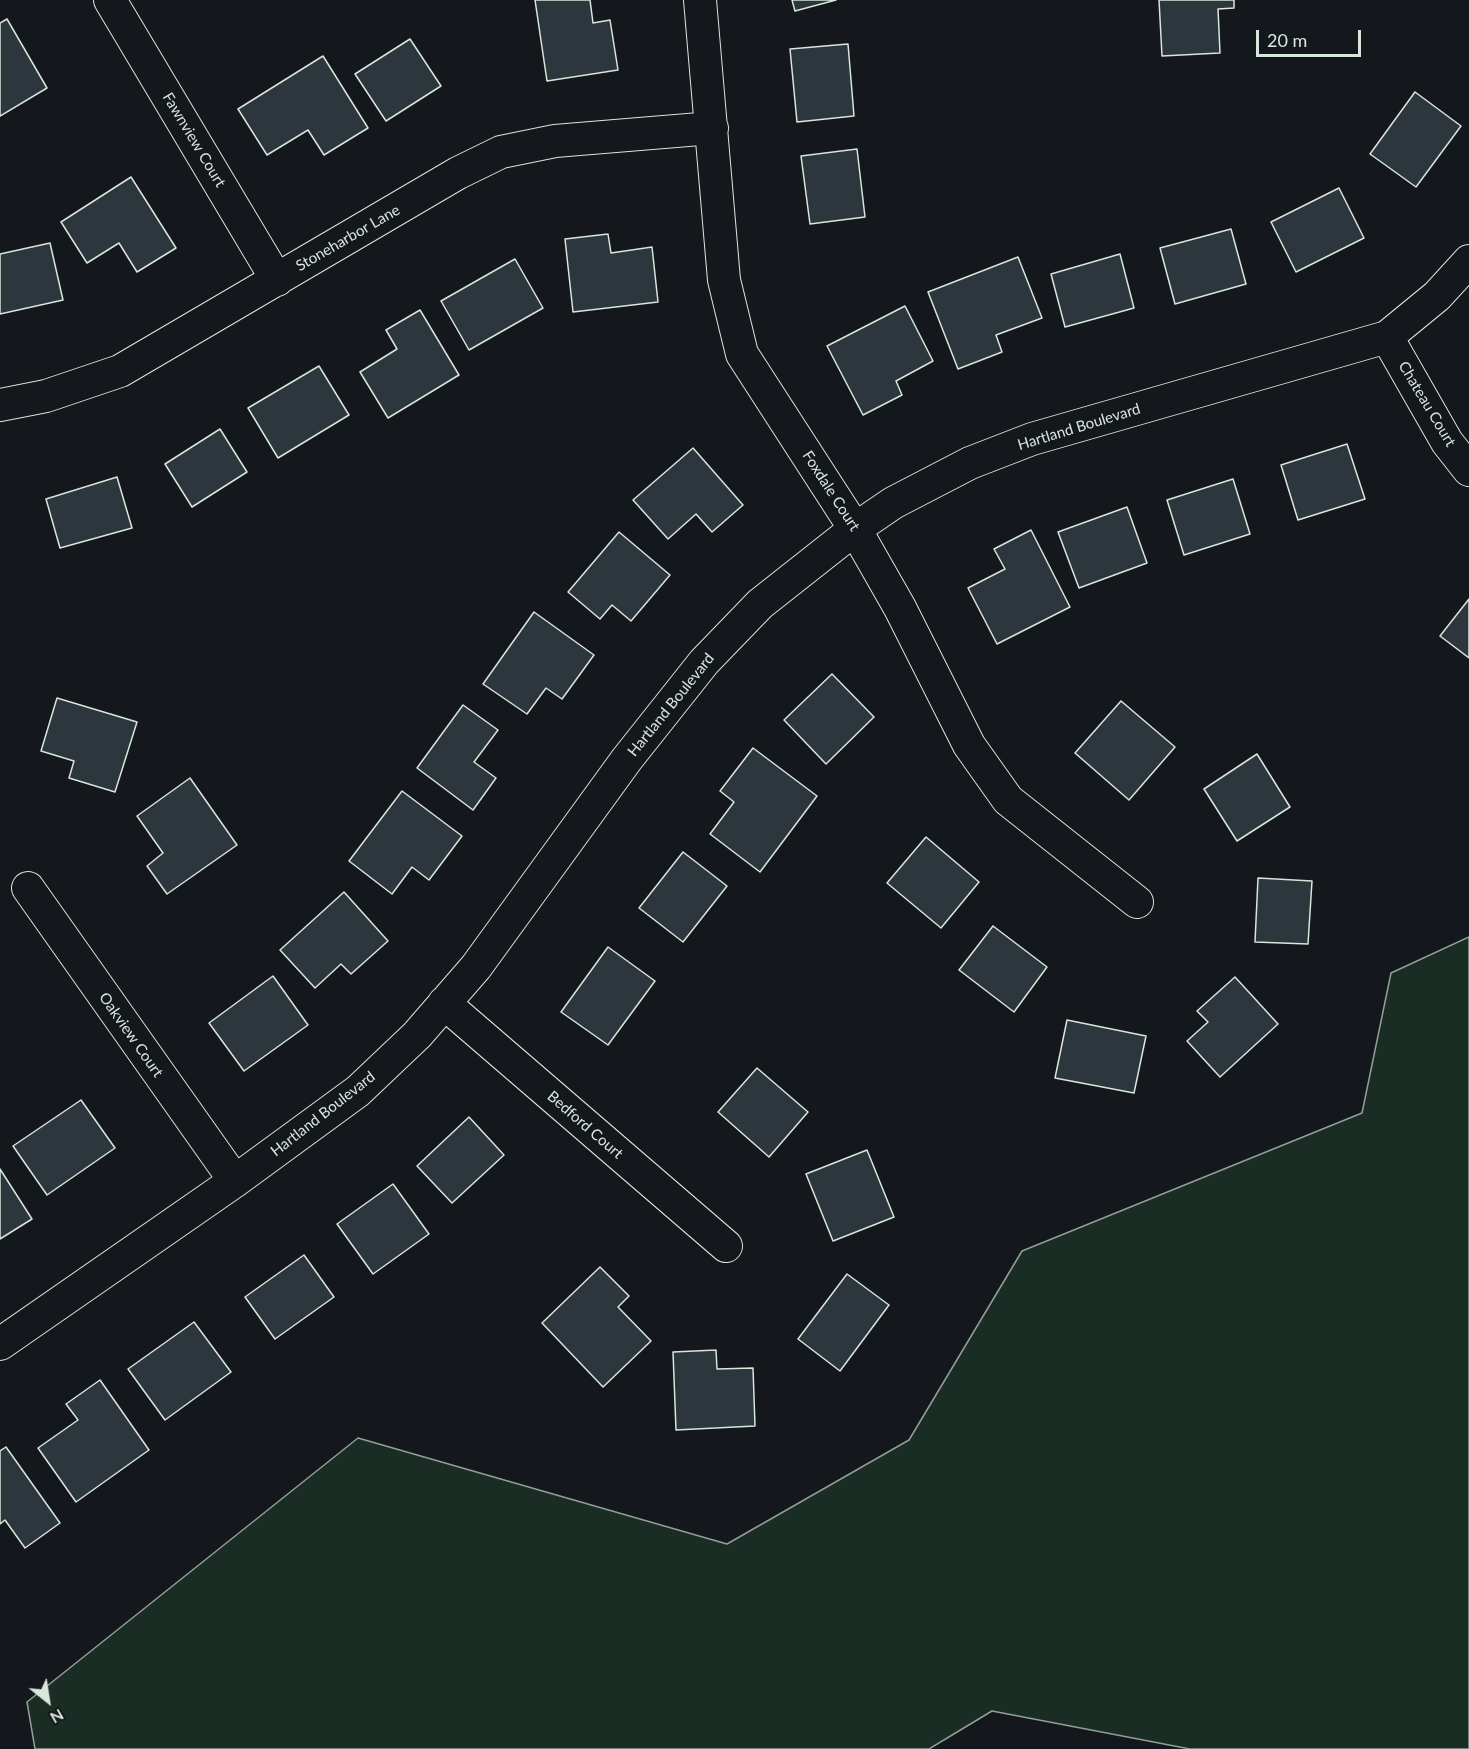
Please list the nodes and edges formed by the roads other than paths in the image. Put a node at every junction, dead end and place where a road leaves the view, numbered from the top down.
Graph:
1 (110, 0) edge
2 (700, 0) edge
3 (712, 128) junction
4 (1469, 261) edge
5 (277, 280) junction
6 (1387, 337) junction
7 (0, 405) edge
8 (1469, 470) edge
9 (855, 529) junction
10 (28, 888) dead end
11 (1137, 902) dead end
12 (444, 1003) junction
13 (235, 1181) junction
14 (726, 1246) dead end
15 (0, 1344) edge

1 - 5 street, Fawnview Court
2 - 3 street, Foxdale Court
3 - 5 street, Stoneharbor Lane
3 - 9 street, Foxdale Court
4 - 6 street, Hartland Boulevard
5 - 7 street, Stoneharbor Lane
6 - 8 street, Chateau Court
6 - 9 street, Hartland Boulevard
9 - 11 street, Foxdale Court
9 - 12 street, Hartland Boulevard
10 - 13 street, Oakview Court
12 - 13 street, Hartland Boulevard
12 - 14 street, Bedford Court
13 - 15 street, Hartland Boulevard

